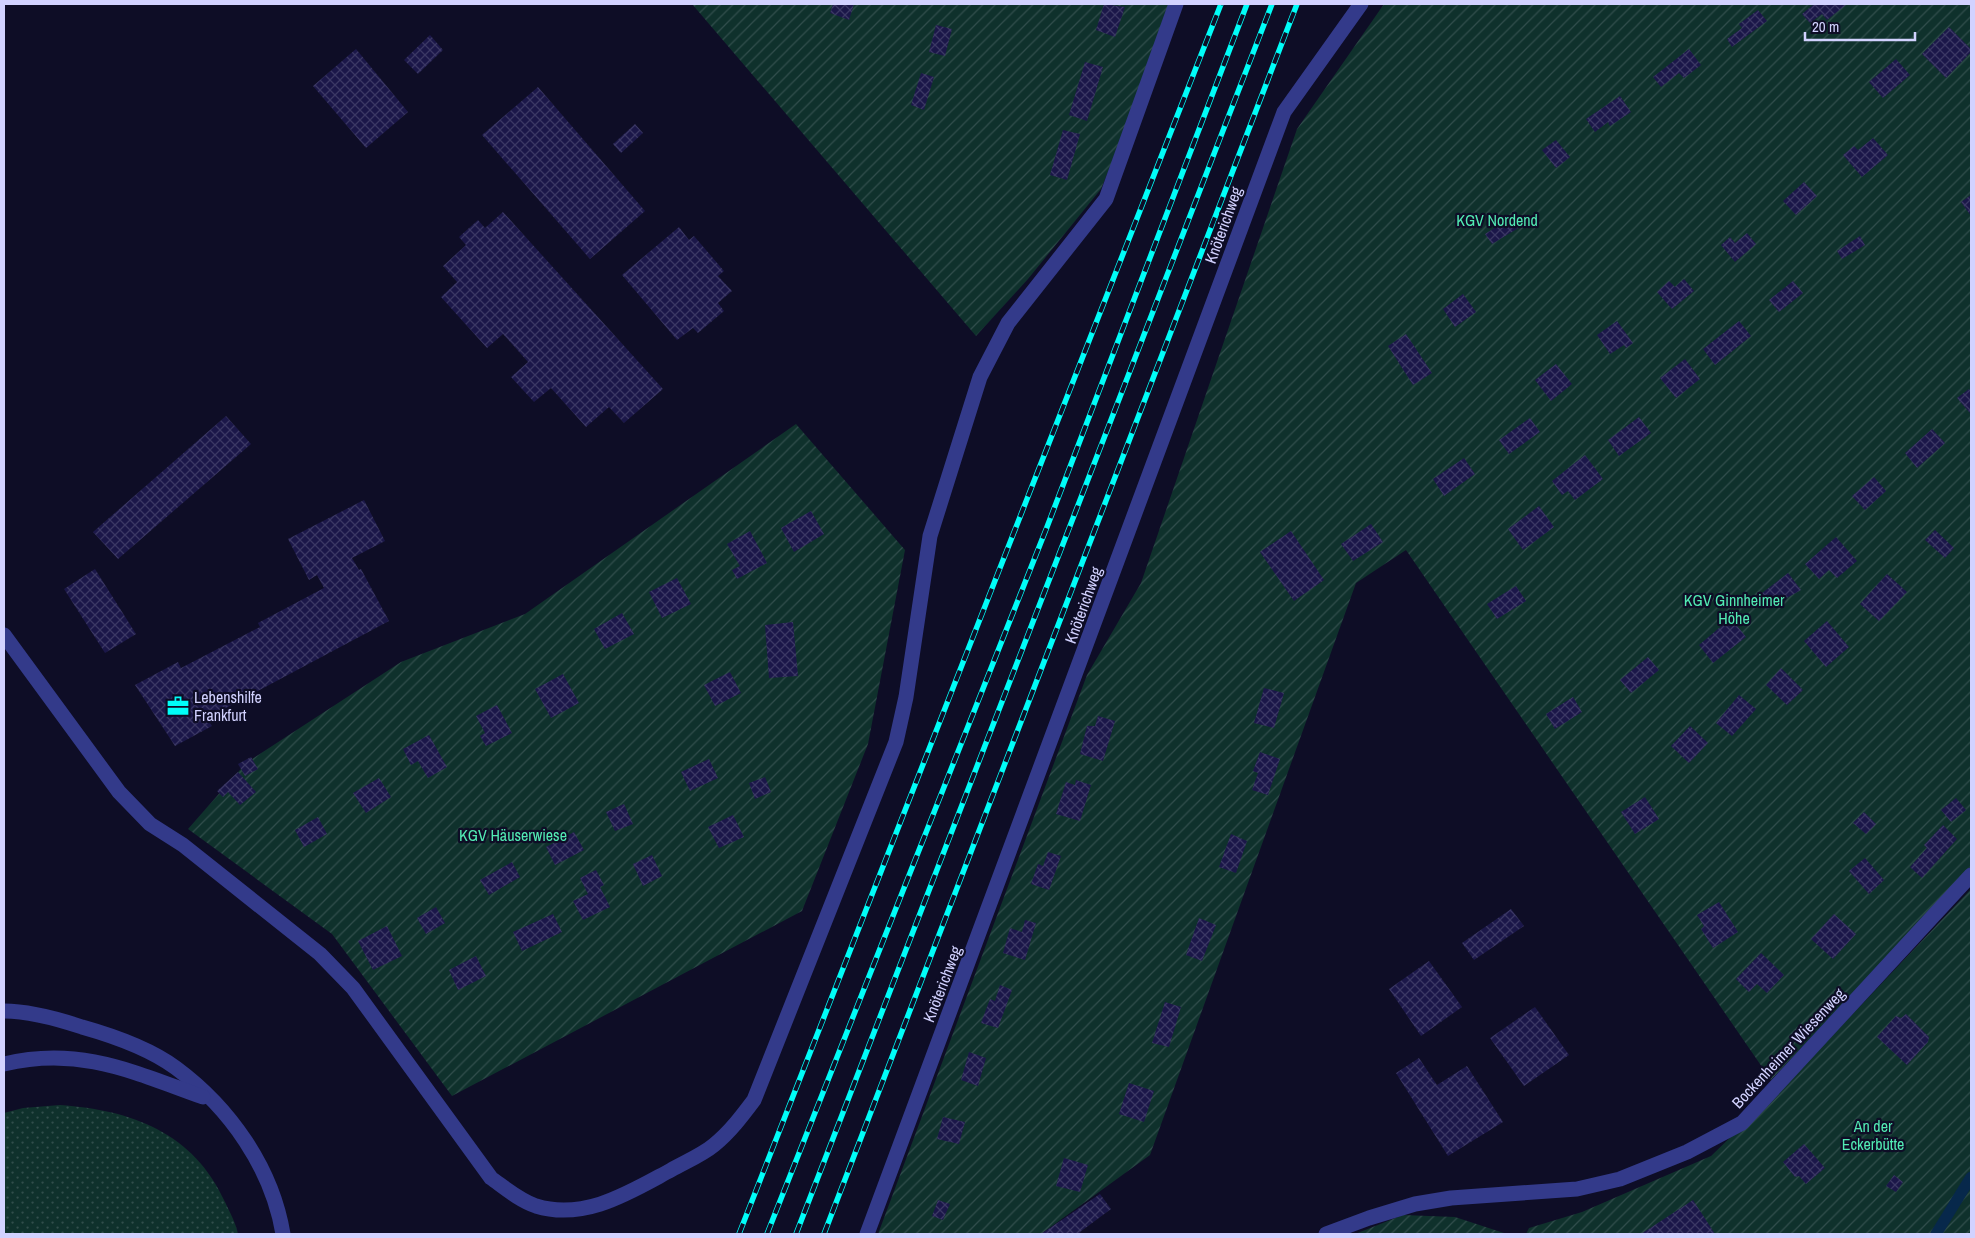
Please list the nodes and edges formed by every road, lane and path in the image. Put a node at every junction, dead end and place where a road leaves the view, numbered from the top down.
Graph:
1 (1176, 4) edge
2 (1362, 4) edge
3 (4, 635) edge
4 (1971, 875) edge
5 (4, 1011) edge
6 (4, 1064) edge
7 (210, 1099) junction
8 (283, 1234) edge
9 (867, 1234) edge
10 (1326, 1234) edge

1 - 3 street
2 - 9 street, Knöterichweg
4 - 10 street, Bockenheimer Wiesenweg
5 - 7 street
6 - 7 street
7 - 8 street

